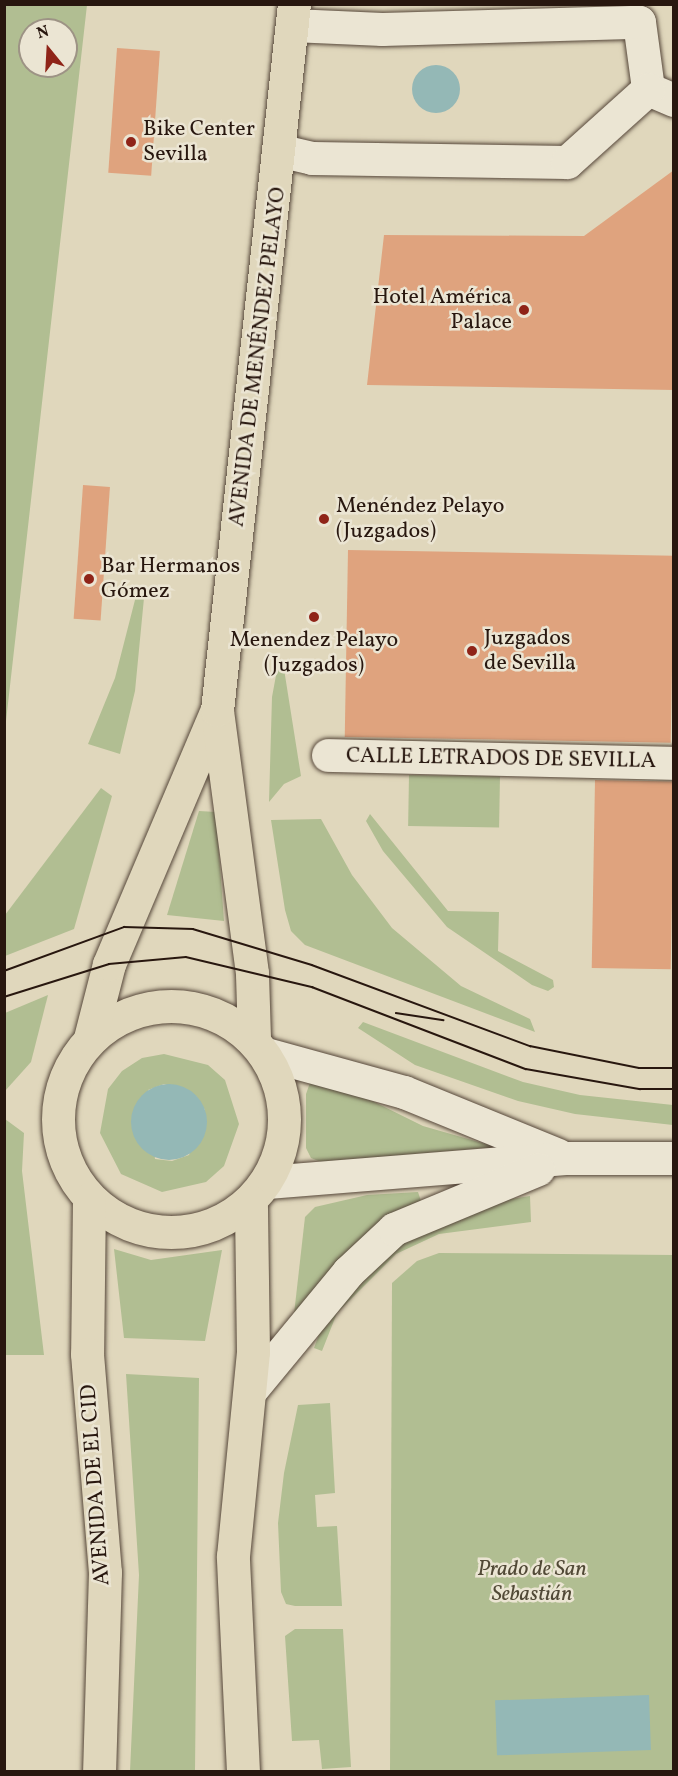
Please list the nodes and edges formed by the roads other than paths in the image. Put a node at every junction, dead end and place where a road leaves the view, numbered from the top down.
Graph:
1 (648, 10) edge
2 (293, 15) edge
3 (661, 95) edge
4 (282, 151) junction
5 (217, 710) junction
6 (328, 755) dead end
7 (674, 763) edge
8 (90, 1038) junction
9 (260, 1046) junction
10 (565, 1158) junction
11 (674, 1158) edge
12 (259, 1192) junction
13 (89, 1199) junction
14 (250, 1391) junction
15 (99, 1772) edge
16 (243, 1772) edge

1 - 2 street
1 - 3 street
2 - 4 main road, AVENIDA DE MENÉNDEZ PELAYO
3 - 4 street
4 - 5 main road, AVENIDA DE MENÉNDEZ PELAYO
5 - 8 main road
5 - 9 main road
6 - 7 street, CALLE LETRADOS DE SEVILLA
8 - 9 main road
8 - 13 main road
9 - 10 street
9 - 12 main road
10 - 11 street
10 - 12 street
10 - 14 street
12 - 13 main road
12 - 14 main road
13 - 15 main road, AVENIDA DE EL CID
14 - 16 main road

